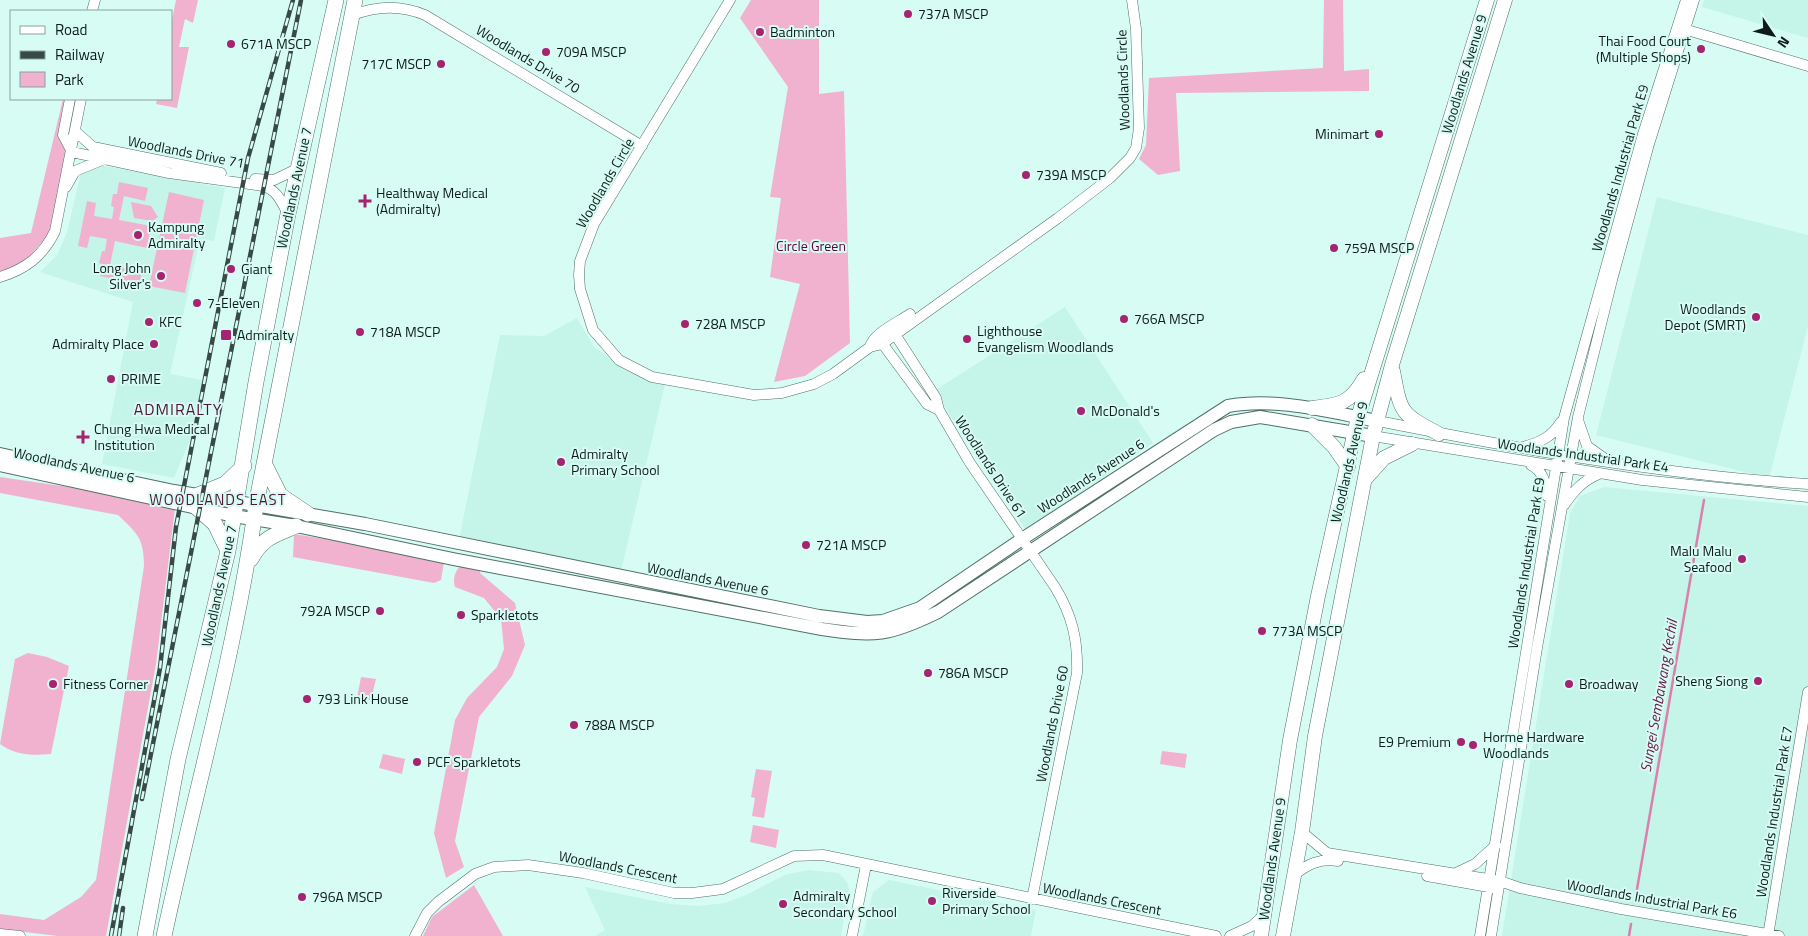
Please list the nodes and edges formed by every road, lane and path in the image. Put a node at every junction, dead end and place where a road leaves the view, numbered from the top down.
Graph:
1 (336, 0) edge
2 (383, 0) edge
3 (730, 0) edge
4 (1132, 0) edge
5 (1487, 0) edge
6 (1505, 0) edge
7 (1686, 0) edge
8 (1694, 0) edge
9 (354, 7) edge
10 (395, 7) junction
11 (1684, 29) junction
12 (1808, 66) edge
13 (70, 100) edge
14 (81, 100) edge
15 (75, 131) junction
16 (642, 146) junction
17 (72, 152) junction
18 (102, 160) junction
19 (297, 169) junction
20 (63, 192) junction
21 (288, 214) junction
22 (0, 277) edge
23 (1596, 322) junction
24 (893, 331) junction
25 (880, 340) junction
26 (1374, 363) junction
27 (1392, 365) junction
28 (1312, 408) junction
29 (939, 410) junction
30 (1358, 417) junction
31 (1578, 417) junction
32 (1564, 418) junction
33 (1378, 421) junction
34 (1312, 425) junction
35 (1355, 433) junction
36 (1440, 434) junction
37 (1373, 436) junction
38 (1412, 444) junction
39 (1519, 448) junction
40 (1557, 453) junction
41 (0, 454) edge
42 (1570, 455) junction
43 (1610, 461) junction
44 (1526, 462) junction
45 (264, 463) junction
46 (0, 465) edge
47 (244, 466) junction
48 (1348, 467) junction
49 (1555, 467) junction
50 (1567, 469) junction
51 (1600, 474) junction
52 (1365, 480) junction
53 (1808, 484) edge
54 (1808, 497) edge
55 (197, 501) junction
56 (1562, 507) junction
57 (235, 509) junction
58 (255, 512) junction
59 (308, 514) junction
60 (1548, 515) junction
61 (296, 526) junction
62 (1022, 539) junction
63 (228, 551) junction
64 (1031, 553) junction
65 (246, 566) junction
66 (1808, 692) edge
67 (1302, 832) junction
68 (1496, 845) junction
69 (866, 865) junction
70 (1455, 873) junction
71 (1294, 875) junction
72 (1494, 884) junction
73 (1032, 899) junction
74 (1264, 915) junction
75 (0, 934) edge
76 (1768, 935) edge
77 (20, 936) edge
78 (144, 936) edge
79 (164, 936) edge
80 (415, 936) edge
81 (852, 936) edge
82 (1216, 936) edge
83 (1230, 936) edge
84 (1261, 936) edge
85 (1283, 936) edge
86 (1480, 936) edge
87 (1492, 936) edge
88 (1779, 936) edge

1 - 19 main road, Woodlands Avenue 7
2 - 10 street, Woodlands Drive 70
3 - 16 street, Woodlands Circle
4 - 24 street, Woodlands Circle
5 - 26 main road, Woodlands Avenue 9
6 - 27 main road, Woodlands Avenue 9
7 - 23 street, Woodlands Industrial Park E9
8 - 11 street, Woodlands Industrial Park E9
9 - 10 street, Woodlands Drive 70
9 - 45 main road, Woodlands Avenue 7
10 - 16 street, Woodlands Drive 70
11 - 12 street
11 - 23 street, Woodlands Industrial Park E9
13 - 17 street
14 - 15 street
15 - 17 street
15 - 19 street, Woodlands Drive 71
16 - 25 street, Woodlands Circle
17 - 18 street, Woodlands Drive 71
17 - 20 street
18 - 20 street
18 - 21 street, Woodlands Drive 71
19 - 21 main road, Woodlands Avenue 7
20 - 22 street
21 - 47 main road, Woodlands Avenue 7
23 - 31 street, Woodlands Industrial Park E9
23 - 32 street, Woodlands Industrial Park E9
24 - 25 street, Woodlands Circle
24 - 29 street, Woodlands Drive 61
25 - 29 street, Woodlands Drive 61
26 - 28 main road
26 - 30 main road, Woodlands Avenue 9
27 - 33 main road, Woodlands Avenue 9
27 - 36 main road
28 - 30 street, Woodlands Avenue 6
28 - 62 street, Woodlands Avenue 6
29 - 62 street, Woodlands Drive 61
30 - 33 street, Woodlands Industrial Park E4
30 - 35 main road, Woodlands Avenue 9
31 - 42 street, Woodlands Industrial Park E9
31 - 43 street
32 - 39 street
32 - 40 street, Woodlands Industrial Park E9
33 - 36 street, Woodlands Industrial Park E4
33 - 37 main road, Woodlands Avenue 9
34 - 35 street, Woodlands Avenue 6
34 - 48 main road
34 - 64 street, Woodlands Avenue 6
35 - 37 street, Woodlands Industrial Park E4
35 - 48 main road, Woodlands Avenue 9
36 - 39 street, Woodlands Industrial Park E4
37 - 38 street, Woodlands Industrial Park E4
37 - 52 main road, Woodlands Avenue 9
38 - 44 street, Woodlands Industrial Park E4
38 - 52 main road
39 - 40 street, Woodlands Industrial Park E4
40 - 42 street, Woodlands Industrial Park E4
40 - 49 street, Woodlands Industrial Park E9
41 - 55 street, Woodlands Avenue 6
42 - 43 street, Woodlands Industrial Park E4
42 - 50 street, Woodlands Industrial Park E9
43 - 53 street, Woodlands Industrial Park E4
44 - 49 street, Woodlands Industrial Park E4
44 - 60 street
45 - 58 main road, Woodlands Avenue 7
45 - 59 main road
46 - 55 street, Woodlands Avenue 6
47 - 55 main road
47 - 57 main road, Woodlands Avenue 7
48 - 74 main road, Woodlands Avenue 9
49 - 50 street, Woodlands Industrial Park E4
49 - 60 street, Woodlands Industrial Park E9
50 - 51 street, Woodlands Industrial Park E4
50 - 56 street, Woodlands Industrial Park E9
51 - 54 street, Woodlands Industrial Park E4
51 - 56 street
52 - 67 main road, Woodlands Avenue 9
55 - 57 street, Woodlands Avenue 6
55 - 63 main road
56 - 72 street, Woodlands Industrial Park E9
57 - 58 street, Woodlands Avenue 6
57 - 63 main road, Woodlands Avenue 7
58 - 59 street, Woodlands Avenue 6
58 - 61 street, Woodlands Avenue 6
58 - 65 main road, Woodlands Avenue 7
59 - 62 street, Woodlands Avenue 6
60 - 68 street, Woodlands Industrial Park E9
61 - 64 street, Woodlands Avenue 6
61 - 65 main road
62 - 64 street, Woodlands Drive 60
63 - 78 main road, Woodlands Avenue 7
64 - 73 street, Woodlands Drive 60
65 - 79 main road, Woodlands Avenue 7
66 - 76 street, Woodlands Industrial Park E7
67 - 70 street, Woodlands Industrial Park E6
67 - 71 main road, Woodlands Avenue 9
68 - 70 street
68 - 72 street, Woodlands Industrial Park E9
69 - 73 street, Woodlands Crescent
69 - 80 street, Woodlands Crescent
69 - 81 street
70 - 72 street, Woodlands Industrial Park E6
71 - 72 street, Woodlands Industrial Park E6
71 - 85 main road, Woodlands Avenue 9
72 - 76 street, Woodlands Industrial Park E6
72 - 86 street, Woodlands Industrial Park E9
72 - 87 street, Woodlands Industrial Park E9
73 - 82 street, Woodlands Crescent
74 - 83 street
74 - 84 main road, Woodlands Avenue 9
75 - 77 street
76 - 88 street, Woodlands Industrial Park E6

